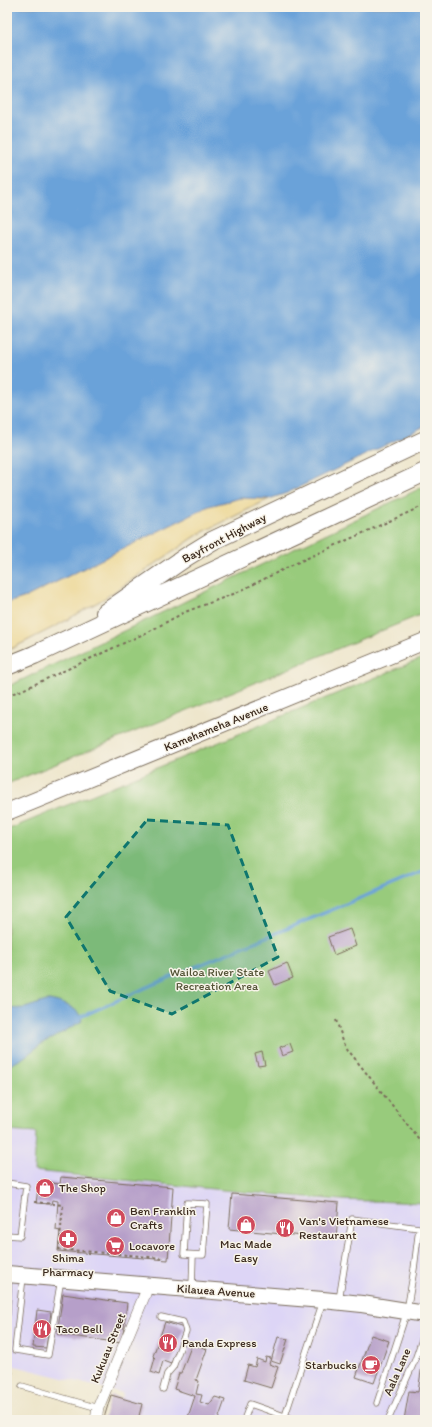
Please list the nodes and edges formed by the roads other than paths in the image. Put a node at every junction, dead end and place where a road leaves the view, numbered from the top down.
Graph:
1 (425, 440) edge
2 (425, 472) edge
3 (425, 641) edge
4 (34, 655) junction
5 (7, 666) edge
6 (7, 812) edge
7 (7, 1183) edge
8 (7, 1235) edge
9 (193, 1255) junction
10 (13, 1275) edge
11 (61, 1279) junction
12 (147, 1286) junction
13 (192, 1289) junction
14 (331, 1301) junction
15 (407, 1311) junction
16 (7, 1314) edge
17 (425, 1314) edge
18 (161, 1317) dead end
19 (425, 1331) edge
20 (22, 1386) dead end
21 (163, 1389) dead end
22 (377, 1403) dead end
23 (98, 1408) junction
24 (285, 1416) junction
25 (96, 1420) edge
26 (244, 1420) edge
27 (296, 1420) edge
28 (388, 1420) edge

1 - 4 main road, Bayfront Highway
2 - 4 main road, Bayfront Highway
3 - 6 main road, Kamehameha Avenue
4 - 5 main road, Bayfront Highway
7 - 8 lane
9 - 9 lane
9 - 13 lane
10 - 11 main road, Kilauea Avenue
10 - 11 lane
10 - 16 lane
11 - 12 main road, Kilauea Avenue
12 - 13 main road, Kilauea Avenue
12 - 23 street, Kukuau Street
13 - 14 main road, Kilauea Avenue
14 - 15 main road, Kilauea Avenue
14 - 15 lane
14 - 24 lane
15 - 17 main road, Kilauea Avenue
15 - 22 lane
18 - 21 lane
19 - 28 lane, Aala Lane
20 - 23 lane
23 - 25 street, Kukuau Street
24 - 26 lane
24 - 27 lane

